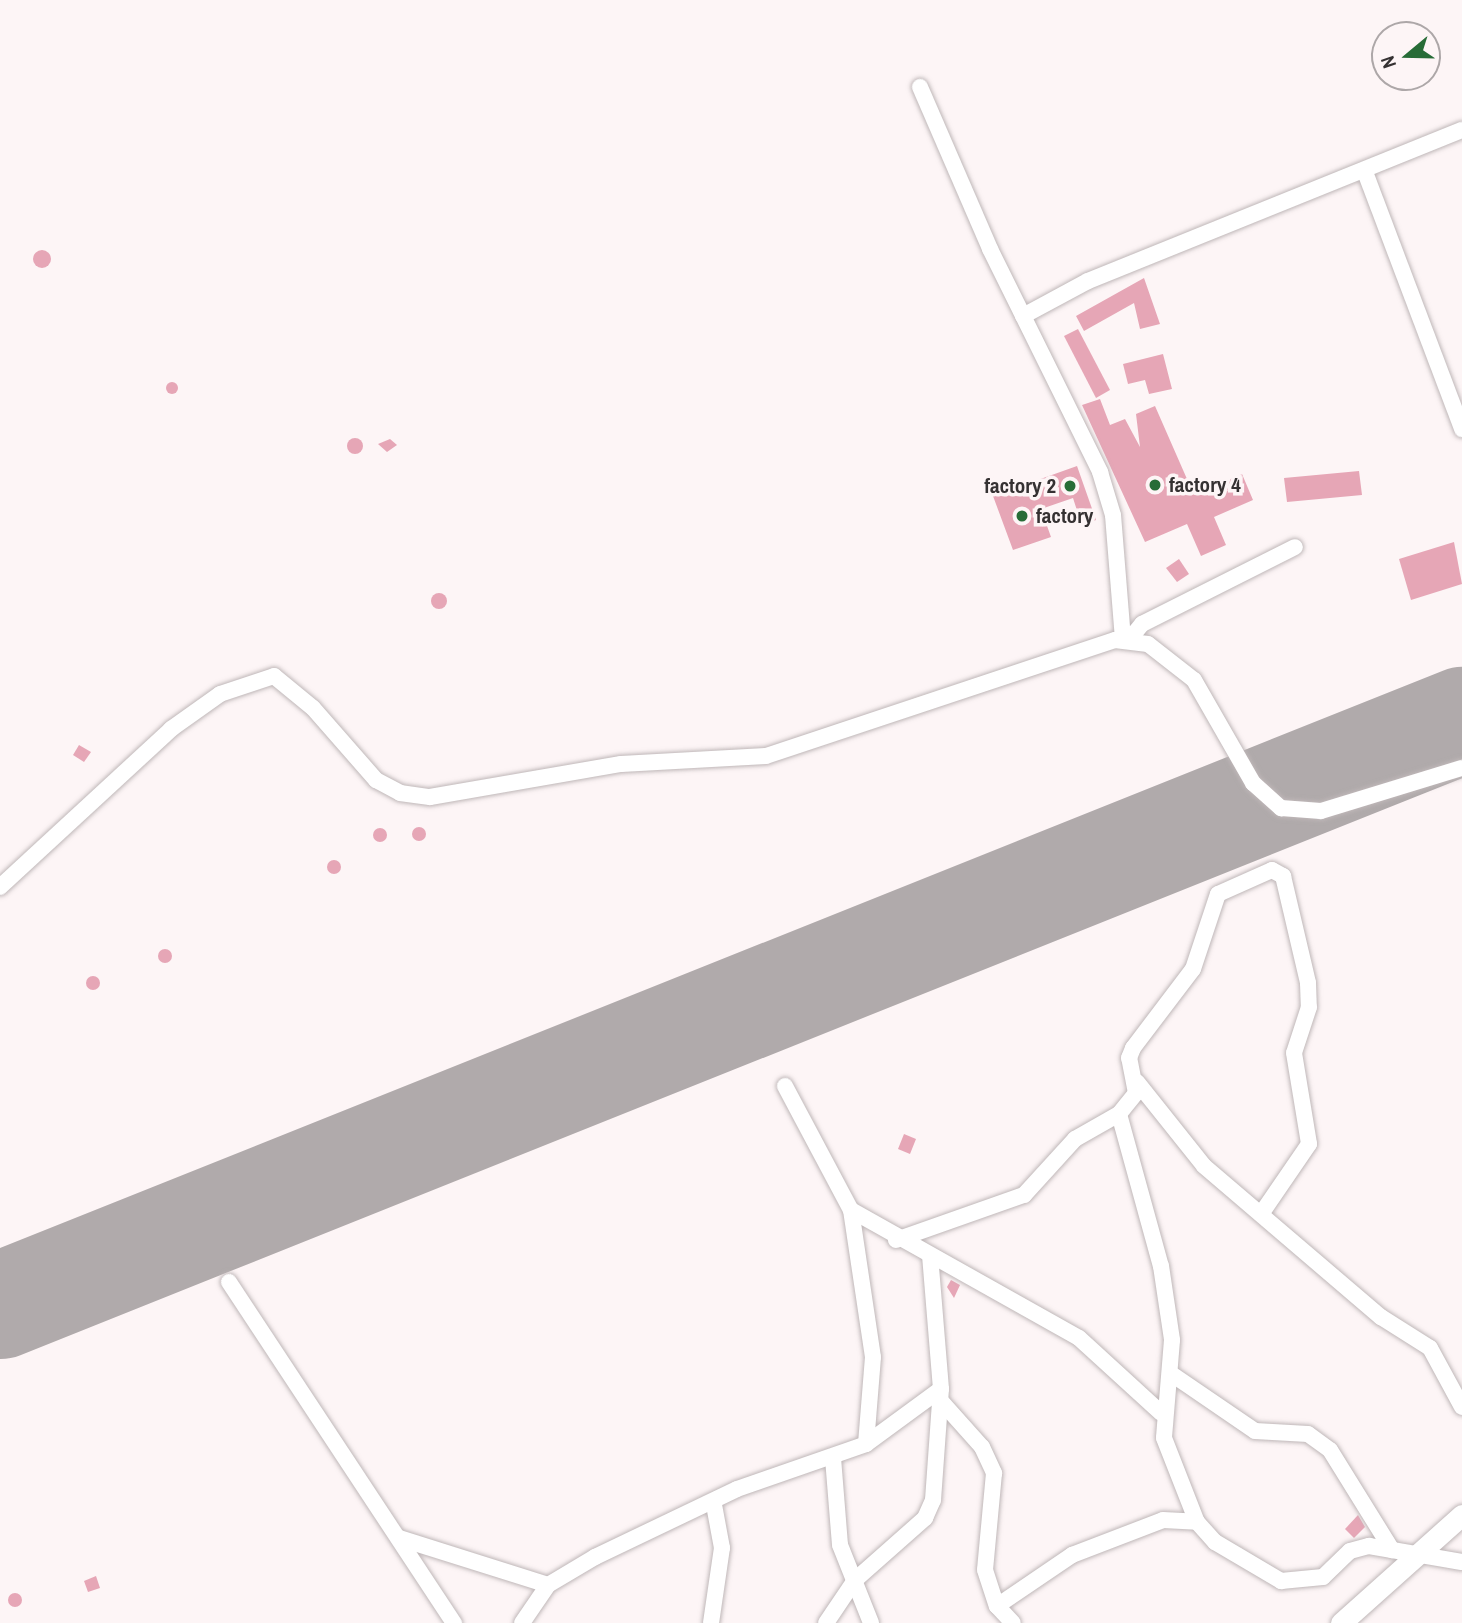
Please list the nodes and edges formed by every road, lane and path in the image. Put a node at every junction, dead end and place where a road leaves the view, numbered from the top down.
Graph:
1 (920, 87) dead end
2 (1462, 130) edge
3 (1365, 172) junction
4 (1023, 316) junction
5 (1462, 429) edge
6 (1295, 547) dead end
7 (1126, 640) junction
8 (1462, 768) edge
9 (0, 887) edge
10 (1137, 1083) junction
11 (785, 1086) dead end
12 (1119, 1114) junction
13 (851, 1210) junction
14 (1261, 1214) junction
15 (896, 1240) junction
16 (930, 1256) junction
17 (229, 1282) dead end
18 (1173, 1375) junction
19 (940, 1395) junction
20 (1462, 1407) edge
21 (1161, 1413) junction
22 (866, 1444) junction
23 (832, 1458) junction
24 (714, 1505) junction
25 (1462, 1515) edge
26 (1197, 1522) junction
27 (399, 1538) junction
28 (1392, 1550) junction
29 (1415, 1557) junction
30 (1462, 1562) edge
31 (855, 1580) junction
32 (548, 1585) junction
33 (997, 1606) junction
34 (454, 1623) edge
35 (522, 1623) edge
36 (711, 1623) edge
37 (826, 1623) edge
38 (871, 1623) edge
39 (1013, 1623) edge
40 (1340, 1623) edge

1 - 4 street
2 - 3 street
3 - 4 street
3 - 5 street
4 - 7 street
6 - 7 street
7 - 8 street
7 - 9 street
10 - 12 street
10 - 14 street
10 - 14 street
11 - 13 street
12 - 15 street
12 - 18 street
13 - 15 street
13 - 22 street
14 - 20 street
15 - 16 street
16 - 19 street
16 - 21 street
17 - 27 street
18 - 21 street
18 - 28 street
19 - 22 street
19 - 31 street
19 - 33 street
21 - 26 street
22 - 23 street
23 - 24 street
23 - 31 street
24 - 32 street
24 - 36 street
25 - 29 main road
26 - 28 street
26 - 33 street
27 - 32 street
27 - 34 street
28 - 29 street
29 - 30 street
29 - 40 main road
31 - 37 street
31 - 38 street
32 - 35 street
33 - 39 street

